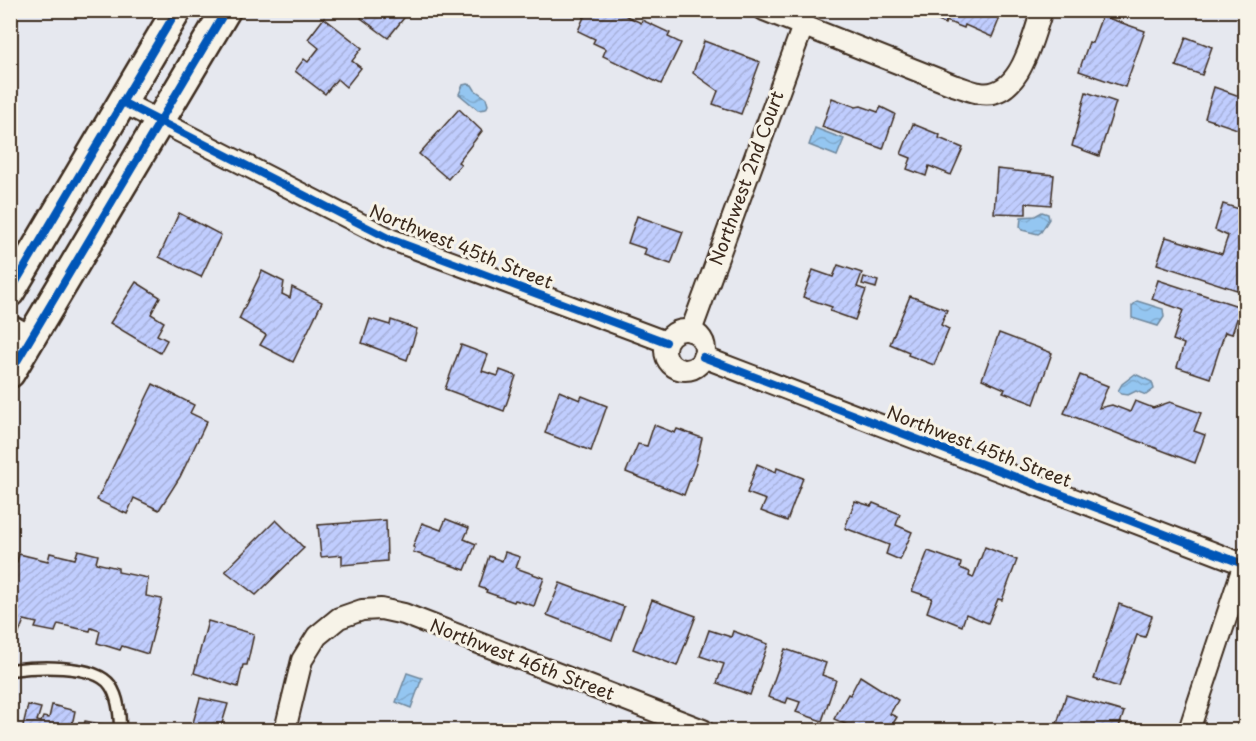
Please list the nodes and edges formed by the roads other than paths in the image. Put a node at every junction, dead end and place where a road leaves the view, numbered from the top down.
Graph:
1 (177, 10) edge
2 (226, 10) edge
3 (764, 10) edge
4 (1042, 10) edge
5 (803, 26) junction
6 (122, 102) junction
7 (160, 122) junction
8 (10, 292) edge
9 (21, 331) edge
10 (691, 331) junction
11 (666, 342) junction
12 (703, 357) junction
13 (10, 373) edge
14 (1244, 561) edge
15 (10, 670) edge
16 (120, 730) edge
17 (285, 730) edge
18 (703, 730) edge
19 (1189, 730) edge

1 - 6 street
2 - 7 street
3 - 5 street
4 - 5 street
5 - 10 street, Northwest 2nd Court
6 - 7 street, Northwest 45th Street
6 - 8 street
7 - 9 street
7 - 11 street, Northwest 45th Street
9 - 13 street
10 - 11 street
10 - 12 street
11 - 12 street
12 - 14 street, Northwest 45th Street
14 - 19 street
15 - 16 lane
17 - 18 street, Northwest 46th Street

